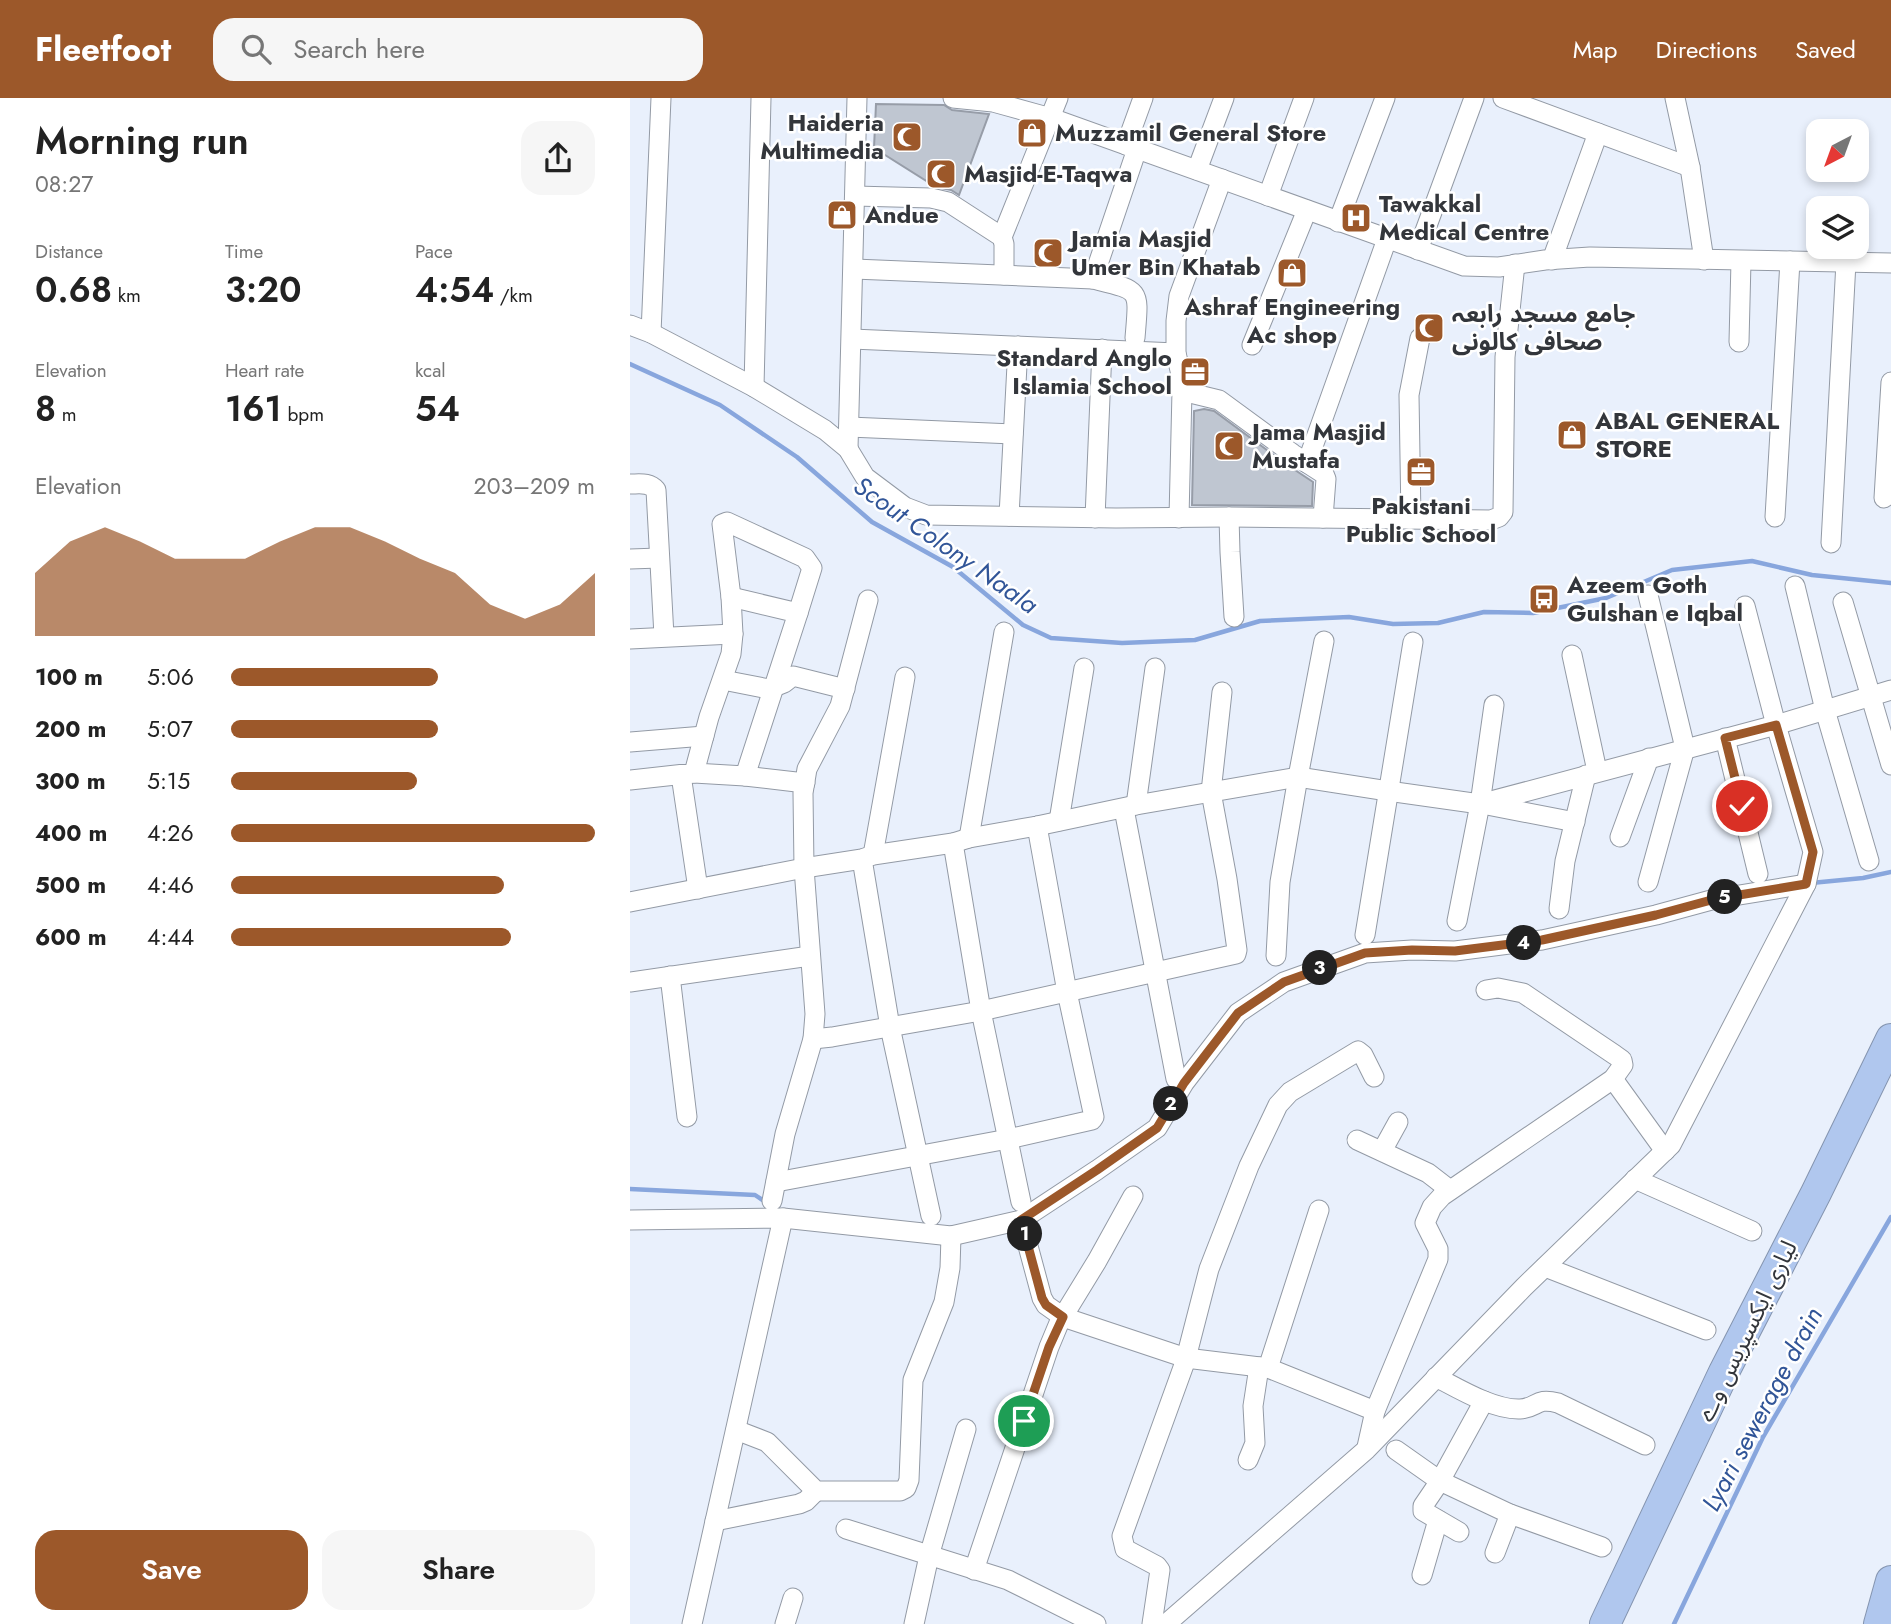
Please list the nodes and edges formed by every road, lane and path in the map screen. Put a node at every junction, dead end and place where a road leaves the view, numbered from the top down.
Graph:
1 (660, 98) edge
2 (761, 98) edge
3 (857, 98) edge
4 (953, 98) edge
5 (1058, 98) edge
6 (1143, 98) edge
7 (1223, 98) edge
8 (1304, 98) edge
9 (1385, 98) edge
10 (1474, 98) edge
11 (1503, 98) edge
12 (1675, 98) edge
13 (1051, 118) junction
14 (1598, 133) junction
15 (1132, 147) junction
16 (1690, 167) junction
17 (1198, 170) junction
18 (1222, 179) junction
19 (855, 196) junction
20 (1268, 196) junction
21 (1307, 210) junction
22 (1338, 222) junction
23 (1002, 237) junction
24 (1387, 239) junction
25 (1418, 250) junction
26 (1552, 260) junction
27 (1704, 260) junction
28 (1741, 261) junction
29 (1790, 261) junction
30 (1846, 262) junction
31 (1891, 263) edge
32 (1515, 264) junction
33 (854, 269) junction
34 (1004, 275) junction
35 (1093, 279) junction
36 (630, 325) edge
37 (651, 333) junction
38 (1136, 338) dead end
39 (1420, 338) dead end
40 (852, 339) junction
41 (1739, 342) dead end
42 (1252, 345) dead end
43 (1018, 346) junction
44 (1102, 349) junction
45 (1176, 353) junction
46 (1891, 382) edge
47 (754, 387) junction
48 (1182, 391) junction
49 (849, 427) junction
50 (1013, 434) junction
51 (848, 449) junction
52 (1307, 463) junction
53 (630, 484) edge
54 (1884, 498) dead end
55 (1009, 516) junction
56 (1229, 517) junction
57 (1776, 517) dead end
58 (1096, 518) junction
59 (1179, 518) junction
60 (1323, 518) junction
61 (1411, 519) junction
62 (1831, 543) dead end
63 (659, 558) junction
64 (630, 559) edge
65 (1795, 586) dead end
66 (1647, 595) dead end
67 (732, 597) junction
68 (868, 600) dead end
69 (1843, 602) dead end
70 (1745, 606) dead end
71 (798, 613) junction
72 (1234, 617) dead end
73 (1003, 632) dead end
74 (733, 634) junction
75 (664, 636) junction
76 (630, 639) edge
77 (1324, 641) dead end
78 (1413, 642) dead end
79 (1572, 655) dead end
80 (1084, 668) dead end
81 (1155, 668) dead end
82 (905, 677) dead end
83 (723, 680) junction
84 (775, 687) junction
85 (845, 689) junction
86 (1891, 690) edge
87 (1222, 692) dead end
88 (1870, 696) junction
89 (1494, 705) dead end
90 (1825, 710) junction
91 (1776, 725) junction
92 (704, 736) junction
93 (1725, 738) junction
94 (630, 742) edge
95 (1685, 748) junction
96 (1649, 758) junction
97 (1891, 765) edge
98 (1592, 773) junction
99 (688, 774) junction
100 (745, 776) junction
101 (1298, 776) junction
102 (630, 780) edge
103 (805, 783) junction
104 (1388, 791) junction
105 (1211, 792) junction
106 (1480, 804) junction
107 (1130, 807) junction
108 (1059, 821) junction
109 (1575, 822) junction
110 (1037, 826) junction
111 (1620, 837) dead end
112 (961, 841) junction
113 (867, 857) junction
114 (1869, 861) dead end
115 (804, 868) junction
116 (1758, 874) dead end
117 (1648, 882) dead end
118 (1806, 884) junction
119 (698, 889) junction
120 (630, 902) edge
121 (1559, 909) dead end
122 (1457, 922) dead end
123 (1366, 935) dead end
124 (810, 956) junction
125 (1276, 956) dead end
126 (1156, 972) junction
127 (670, 976) junction
128 (630, 982) edge
129 (1486, 990) dead end
130 (1067, 992) junction
131 (981, 1011) junction
132 (890, 1027) junction
133 (813, 1039) junction
134 (1891, 1039) edge
135 (1374, 1077) dead end
136 (1176, 1079) dead end
137 (1613, 1079) junction
138 (687, 1117) dead end
139 (1398, 1122) dead end
140 (1007, 1139) junction
141 (1357, 1140) dead end
142 (1665, 1151) junction
143 (1382, 1152) junction
144 (918, 1156) junction
145 (1635, 1180) junction
146 (1450, 1190) junction
147 (1133, 1196) dead end
148 (777, 1201) junction
149 (1319, 1210) dead end
150 (1021, 1211) junction
151 (931, 1216) dead end
152 (630, 1220) edge
153 (1752, 1231) dead end
154 (951, 1236) junction
155 (1545, 1267) junction
156 (1063, 1317) junction
157 (1706, 1330) dead end
158 (1186, 1357) junction
159 (1263, 1368) junction
160 (1436, 1377) junction
161 (1484, 1401) junction
162 (1375, 1411) junction
163 (966, 1429) dead end
164 (736, 1430) junction
165 (1645, 1445) dead end
166 (1367, 1449) junction
167 (1396, 1450) dead end
168 (1248, 1460) dead end
169 (1440, 1481) junction
170 (816, 1491) junction
171 (1510, 1514) junction
172 (1438, 1520) junction
173 (715, 1521) junction
174 (846, 1529) dead end
175 (1460, 1532) dead end
176 (1602, 1547) dead end
177 (1495, 1553) dead end
178 (929, 1556) junction
179 (974, 1570) junction
180 (1422, 1575) dead end
181 (793, 1598) dead end
182 (692, 1624) edge
183 (785, 1624) edge
184 (914, 1624) edge
185 (1096, 1624) edge
186 (1152, 1624) edge
187 (1166, 1624) edge
188 (1605, 1624) edge

1 - 37 street
2 - 47 street
3 - 19 street
4 - 13 street
5 - 13 street
6 - 15 street
7 - 17 street
8 - 20 street
9 - 22 street
10 - 25 street
11 - 14 street
12 - 16 street
13 - 15 street
13 - 23 street
14 - 16 street
14 - 26 street
15 - 17 street
15 - 35 street
16 - 27 street
17 - 18 street
18 - 20 street
18 - 45 street
19 - 23 street
19 - 33 street
20 - 21 street
21 - 22 street
21 - 42 street
22 - 24 street
23 - 34 street
24 - 25 street
24 - 52 street
25 - 32 street
26 - 27 street
26 - 32 street
27 - 28 street
28 - 29 street
28 - 41 street
29 - 30 street
29 - 57 street
30 - 31 street
30 - 62 street
32 - 61 street
33 - 34 street
33 - 40 street
34 - 35 street
35 - 38 street
36 - 37 street
37 - 47 street
39 - 61 street
40 - 43 street
40 - 49 street
43 - 44 street
43 - 50 street
44 - 45 street
44 - 58 street
45 - 48 street
46 - 54 street
47 - 51 street
48 - 52 street
48 - 59 street
49 - 50 street
49 - 51 street
50 - 55 street
51 - 55 street
52 - 60 street
53 - 63 street
55 - 58 street
56 - 59 street
56 - 60 street
56 - 72 street
58 - 59 street
60 - 61 street
63 - 64 street
63 - 75 street
65 - 90 street
66 - 95 street
67 - 71 street
67 - 71 street
67 - 74 street
68 - 85 street
69 - 88 street
70 - 91 street
71 - 84 street
73 - 112 street
74 - 75 street
74 - 83 street
75 - 76 street
77 - 101 street
78 - 104 street
79 - 98 street
80 - 108 street
81 - 107 street
82 - 113 street
83 - 84 street
83 - 92 street
84 - 85 street
84 - 100 street
85 - 103 street
86 - 88 street
87 - 105 street
88 - 90 street
88 - 97 street
89 - 106 street
90 - 91 street
90 - 114 street
91 - 93 street
91 - 118 street
92 - 94 street
92 - 99 street
93 - 95 street
93 - 116 street
95 - 96 street
95 - 117 street
96 - 98 street
96 - 111 street
98 - 106 street
98 - 109 street
99 - 100 street
99 - 102 street
99 - 119 street
100 - 103 street
101 - 104 street
101 - 105 street
101 - 125 street
103 - 115 street
104 - 106 street
104 - 123 street
105 - 107 street
105 - 126 street
106 - 109 street
106 - 122 street
107 - 108 street
107 - 126 street
108 - 110 street
109 - 121 street
110 - 112 street
110 - 130 street
112 - 113 street
112 - 131 street
113 - 115 street
113 - 132 street
115 - 119 street
115 - 124 street
118 - 142 street
118 - 150 street
119 - 120 street
124 - 127 street
124 - 133 street
126 - 130 street
126 - 136 street
127 - 128 street
127 - 138 street
129 - 137 street
130 - 131 street
130 - 140 street
131 - 132 street
131 - 140 street
132 - 133 street
132 - 144 street
133 - 148 street
134 - 188 highway, لیاری ایکسپریس وے
135 - 158 street
137 - 142 street
137 - 146 street
139 - 143 street
140 - 144 street
140 - 150 street
141 - 143 street
142 - 145 street
143 - 146 street
144 - 148 street
144 - 151 street
145 - 153 street
145 - 155 street
146 - 162 street
147 - 156 street
148 - 152 street
148 - 154 street
148 - 164 street
149 - 159 street
150 - 154 street
150 - 156 street
154 - 170 street
155 - 157 street
155 - 160 street
156 - 158 street
156 - 179 street
158 - 159 street
158 - 186 street
159 - 162 street
159 - 168 street
160 - 161 street
160 - 166 street
161 - 165 street
161 - 169 street
162 - 166 street
163 - 178 street
164 - 170 street
164 - 173 street
166 - 187 street
167 - 169 street
169 - 171 street
169 - 172 street
170 - 173 street
171 - 176 street
171 - 177 street
172 - 175 street
172 - 180 street
173 - 182 street
174 - 178 street
178 - 179 street
178 - 184 street
179 - 185 street
181 - 183 street

